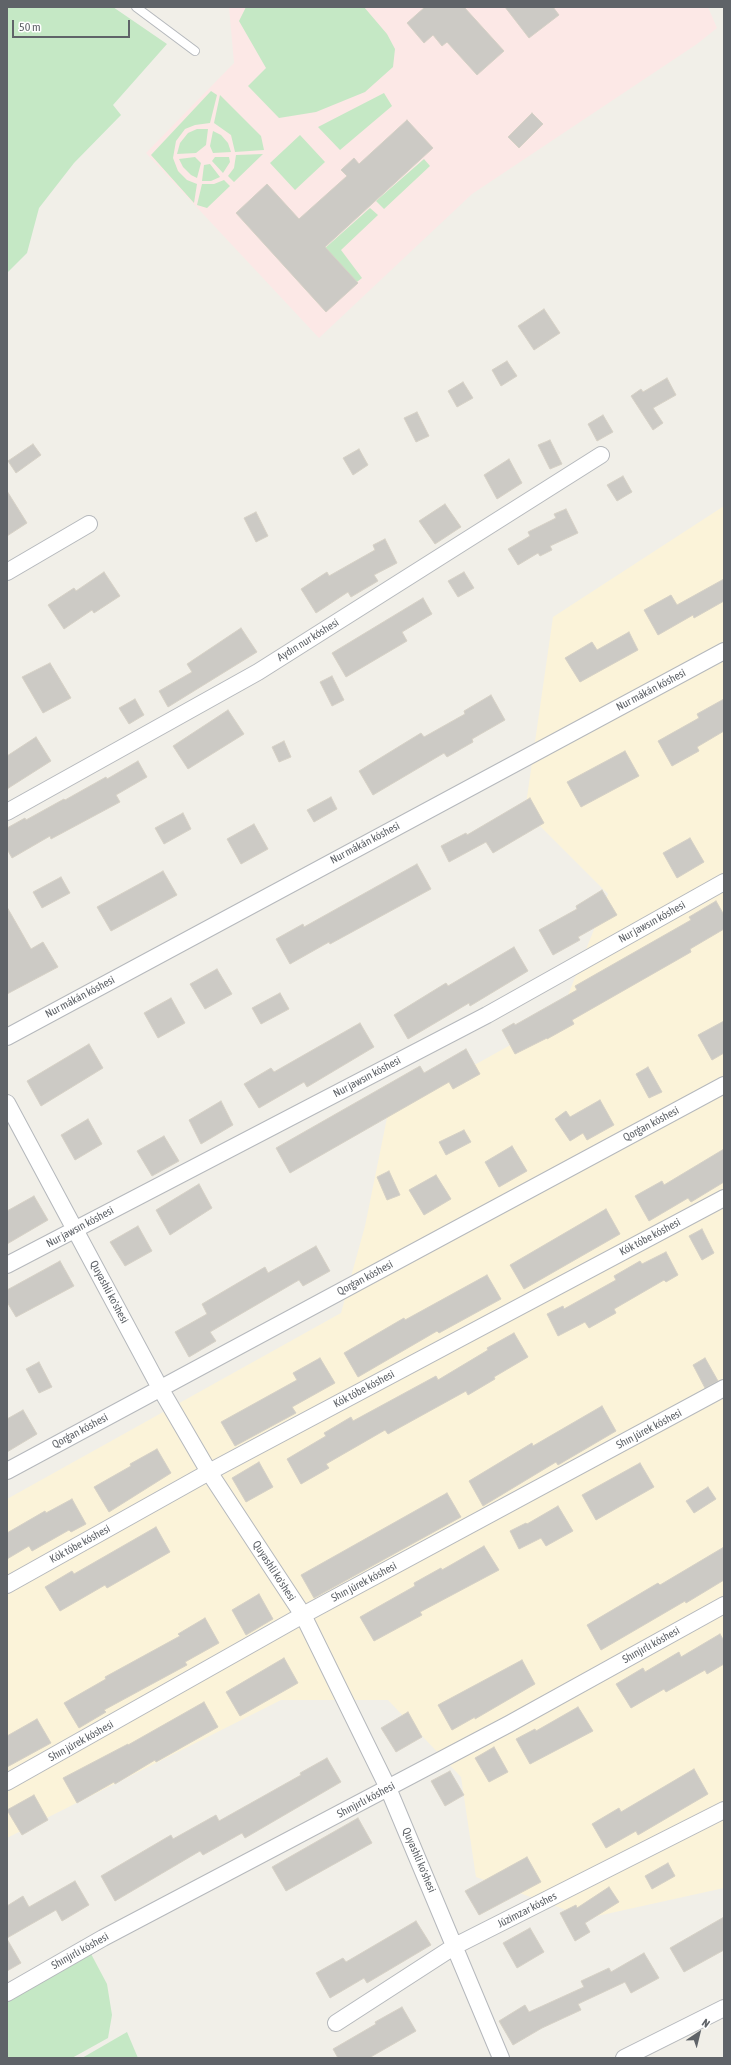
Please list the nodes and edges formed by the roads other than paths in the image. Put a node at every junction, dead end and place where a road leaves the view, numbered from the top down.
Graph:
1 (136, 7) edge
2 (195, 51) dead end
3 (601, 455) dead end
4 (89, 524) dead end
5 (7, 572) edge
6 (724, 651) edge
7 (7, 812) edge
8 (724, 882) edge
9 (7, 1037) edge
10 (724, 1085) edge
11 (7, 1103) edge
12 (724, 1198) edge
13 (76, 1229) junction
14 (7, 1265) edge
15 (160, 1388) junction
16 (724, 1388) edge
17 (7, 1471) edge
18 (208, 1472) junction
19 (7, 1585) edge
20 (724, 1605) edge
21 (303, 1615) junction
22 (7, 1782) edge
23 (388, 1788) junction
24 (724, 1810) edge
25 (455, 1946) junction
26 (7, 1992) edge
27 (724, 2008) edge
28 (336, 2023) dead end
29 (501, 2058) edge
30 (624, 2058) edge

1 - 2 lane
3 - 7 street, Aydın nur kóshesi
4 - 5 street
6 - 9 street, Nur mákán kóshesi
8 - 13 street, Nur jawsın kóshesi
10 - 15 street, Qorǵan kóshesi
11 - 13 street, Quyashli ko'shesi
12 - 18 street, Kók tóbe kóshesi
13 - 14 street, Nur jawsın kóshesi
13 - 15 street, Quyashli ko'shesi
15 - 17 street, Qorǵan kóshesi
15 - 18 street, Quyashli ko'shesi
16 - 21 street, Shın júrek kóshesi
18 - 19 street, Kók tóbe kóshesi
18 - 21 street, Quyashli ko'shesi
20 - 23 street, Shınjırlı kóshesi
21 - 22 street, Shın júrek kóshesi
21 - 23 street, Quyashli ko'shesi
23 - 25 street, Quyashli ko'shesi
23 - 26 street, Shınjırlı kóshesi
24 - 25 street, Júzimzar kóshes
25 - 28 street, Júzimzar kóshes
25 - 29 street, Quyashli ko'shesi
27 - 30 street

